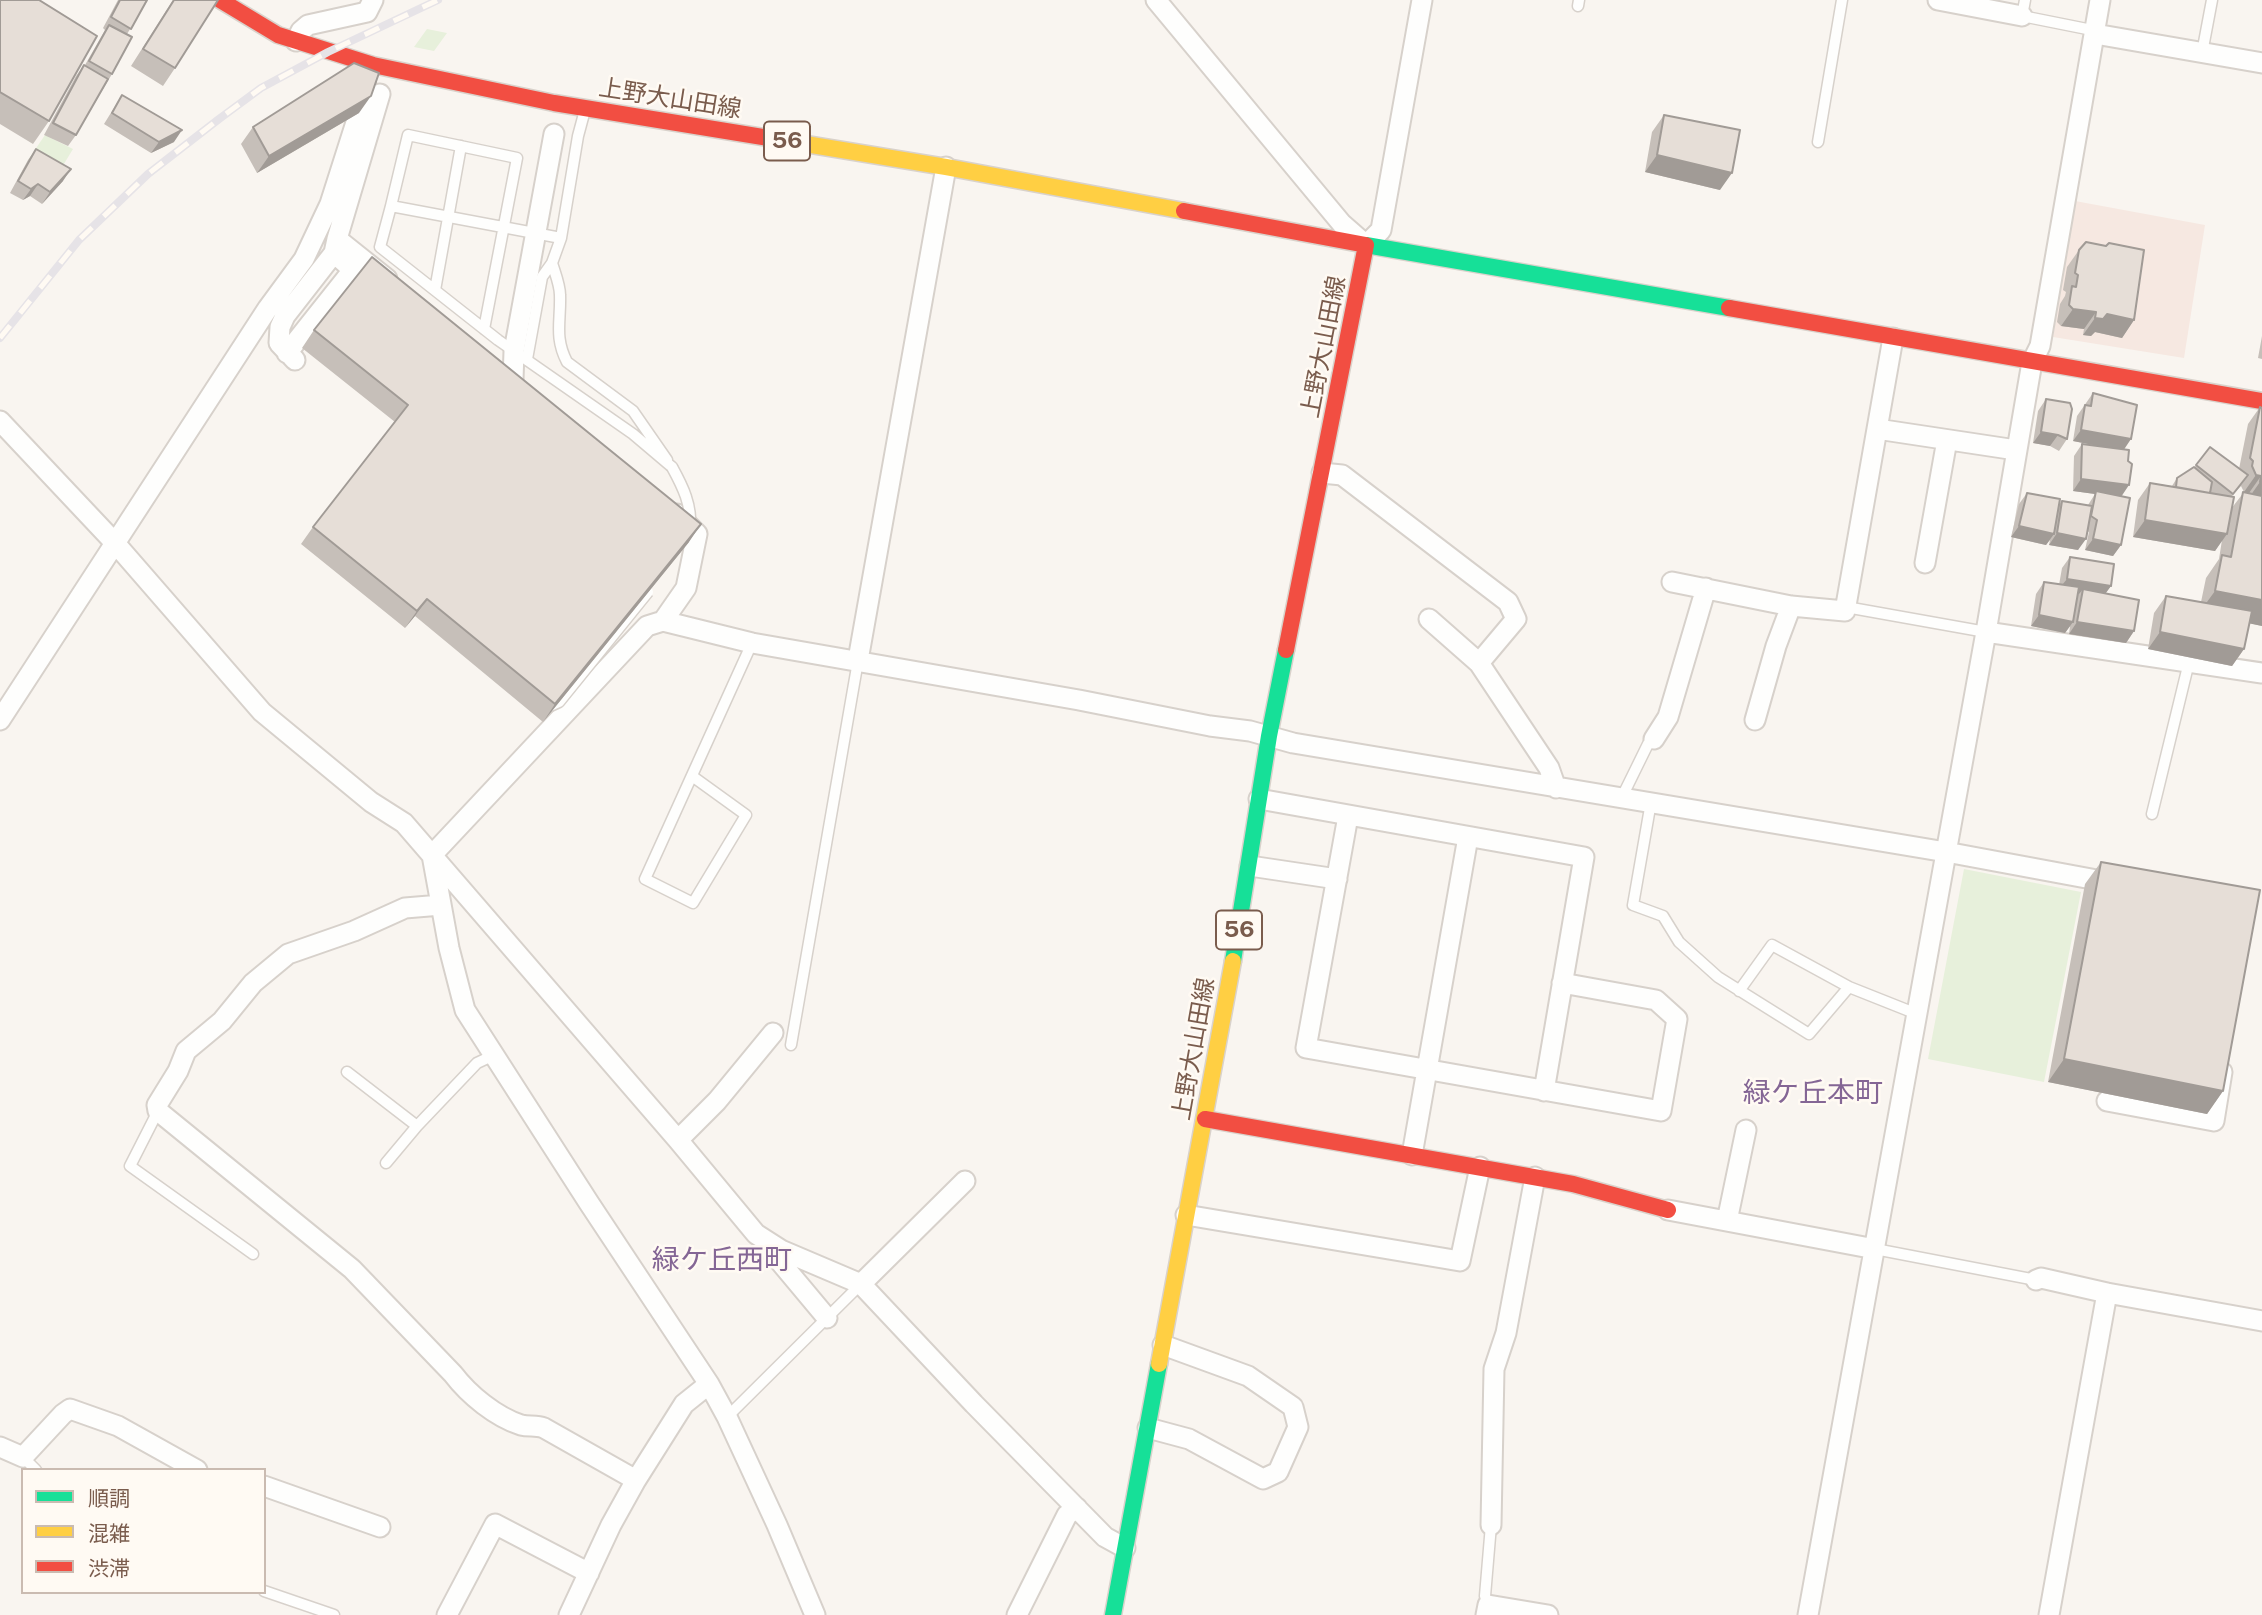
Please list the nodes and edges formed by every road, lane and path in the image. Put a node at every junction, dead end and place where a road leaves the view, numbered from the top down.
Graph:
1 (220, 0) edge
2 (373, 0) edge
3 (1156, 0) edge
4 (1422, 0) edge
5 (1842, 0) edge
6 (1938, 0) edge
7 (2100, 0) edge
8 (2212, 0) edge
9 (2024, 8) edge
10 (2095, 34) junction
11 (296, 41) junction
12 (2202, 53) junction
13 (2262, 63) edge
14 (373, 65) junction
15 (380, 94) edge
16 (585, 108) junction
17 (554, 134) dead end
18 (1818, 142) dead end
19 (460, 146) junction
20 (946, 167) junction
21 (391, 206) junction
22 (447, 217) junction
23 (504, 228) junction
24 (527, 232) junction
25 (561, 239) junction
26 (1366, 245) junction
27 (335, 246) junction
28 (552, 262) junction
29 (399, 289) edge
30 (435, 290) junction
31 (484, 329) junction
32 (1894, 338) junction
33 (513, 350) junction
34 (2032, 362) junction
35 (493, 364) edge
36 (2262, 401) edge
37 (0, 421) edge
38 (1877, 429) junction
39 (1947, 440) junction
40 (2017, 450) junction
41 (672, 467) junction
42 (1322, 473) junction
43 (668, 505) edge
44 (115, 543) junction
45 (680, 552) edge
46 (1925, 563) dead end
47 (1672, 582) dead end
48 (654, 584) edge
49 (1706, 588) junction
50 (1791, 606) junction
51 (1846, 607) junction
52 (1429, 619) dead end
53 (663, 621) junction
54 (1986, 632) junction
55 (752, 642) junction
56 (858, 660) junction
57 (2189, 662) junction
58 (1479, 663) junction
59 (2262, 673) edge
60 (541, 705) edge
61 (0, 720) edge
62 (1755, 720) dead end
63 (1269, 736) junction
64 (1654, 739) joint
65 (692, 776) junction
66 (1556, 788) junction
67 (1622, 797) junction
68 (1259, 799) junction
69 (1651, 802) junction
70 (2152, 814) dead end
71 (1348, 816) junction
72 (1468, 837) junction
73 (1946, 852) junction
74 (432, 855) junction
75 (1250, 866) junction
76 (1337, 879) junction
77 (2131, 887) edge
78 (441, 905) junction
79 (1562, 983) junction
80 (1849, 987) junction
81 (1740, 990) junction
82 (1917, 1014) junction
83 (773, 1033) dead end
84 (791, 1045) dead end
85 (494, 1055) junction
86 (2225, 1055) edge
87 (1426, 1070) junction
88 (347, 1072) dead end
89 (1544, 1091) junction
90 (2107, 1101) dead end
91 (158, 1111) junction
92 (1205, 1119) junction
93 (417, 1126) junction
94 (1746, 1130) dead end
95 (678, 1140) junction
96 (1412, 1155) junction
97 (386, 1163) dead end
98 (1480, 1167) junction
99 (1535, 1177) junction
100 (965, 1181) dead end
101 (1668, 1210) joint
102 (1186, 1215) junction
103 (1727, 1221) junction
104 (756, 1234) junction
105 (1875, 1249) junction
106 (253, 1254) dead end
107 (2036, 1280) joint
108 (861, 1283) junction
109 (2107, 1293) junction
110 (827, 1318) junction
111 (2262, 1321) edge
112 (1163, 1345) junction
113 (709, 1384) junction
114 (727, 1417) junction
115 (1148, 1428) junction
116 (0, 1447) edge
117 (29, 1463) edge
118 (193, 1468) edge
119 (636, 1480) junction
120 (266, 1487) edge
121 (1077, 1508) junction
122 (1491, 1525) joint
123 (380, 1527) dead end
124 (1125, 1548) junction
125 (589, 1573) junction
126 (266, 1592) edge
127 (1487, 1610) edge
128 (334, 1615) edge
129 (447, 1615) edge
130 (569, 1615) edge
131 (815, 1615) edge
132 (1017, 1615) edge
133 (1113, 1615) edge
134 (1548, 1615) edge
135 (1808, 1615) edge
136 (2049, 1615) edge

1 - 11 main road, 上野大山田線 / 56
2 - 11 street
3 - 26 street
4 - 26 street
5 - 18 lane
6 - 9 street
7 - 10 street
8 - 12 lane
9 - 10 lane
10 - 12 street
10 - 34 street
11 - 14 main road, 上野大山田線 / 56
12 - 13 street
14 - 16 main road, 上野大山田線 / 56
14 - 44 street
15 - 27 street
16 - 20 main road, 上野大山田線 / 56
16 - 25 lane
17 - 24 street
19 - 21 lane
19 - 22 lane
19 - 23 lane
20 - 26 main road, 上野大山田線 / 56
20 - 56 street
21 - 22 lane
21 - 30 lane
22 - 23 lane
22 - 30 lane
23 - 24 lane
23 - 31 lane
24 - 25 lane
24 - 33 street
25 - 28 lane
26 - 32 main road
26 - 42 main road, 上野大山田線 / 56
27 - 27 street
27 - 29 street
28 - 33 lane
28 - 41 lane
30 - 31 lane
31 - 33 lane
32 - 34 main road
32 - 38 street
33 - 35 street
33 - 41 lane
34 - 36 main road
34 - 40 street
37 - 44 street
38 - 39 street
38 - 51 street
39 - 40 street
39 - 46 street
40 - 54 street
41 - 45 lane, bridge
42 - 58 street
42 - 63 main road, 上野大山田線 / 56
43 - 53 street
44 - 61 street
44 - 74 street
47 - 49 street
48 - 60 lane, bridge
49 - 50 street
49 - 64 street
50 - 51 street
50 - 62 street
51 - 54 lane
52 - 58 street
53 - 55 street
53 - 74 street
54 - 57 street
54 - 73 street
55 - 56 street
55 - 65 lane
56 - 63 street
56 - 84 lane
57 - 59 street
57 - 70 lane
58 - 66 street
63 - 66 street
63 - 68 main road, 上野大山田線 / 56
64 - 67 lane
65 - 65 lane
66 - 67 street
67 - 69 street
68 - 71 street
68 - 75 main road, 上野大山田線 / 56
69 - 73 street
69 - 81 lane
71 - 72 street
71 - 76 street
72 - 79 street
72 - 87 street
73 - 77 street
73 - 82 street
74 - 78 street
74 - 95 street
75 - 76 street
75 - 92 main road, 上野大山田線 / 56
76 - 87 street
78 - 85 street
78 - 91 street
79 - 89 street
79 - 89 street
80 - 81 lane
80 - 81 lane
80 - 82 lane
82 - 105 street
83 - 95 street
85 - 93 lane
85 - 113 street
86 - 90 street
87 - 89 street
87 - 96 street
88 - 93 lane
91 - 106 lane
91 - 119 street
92 - 96 main road
92 - 102 main road, 上野大山田線 / 56
93 - 97 lane
94 - 103 street
95 - 104 street
96 - 98 main road
98 - 99 main road
98 - 102 street
99 - 101 main road
99 - 122 street
100 - 108 street
101 - 103 street
102 - 112 main road, 上野大山田線 / 56
103 - 105 street
104 - 108 street
104 - 110 street
105 - 107 lane
105 - 135 street
107 - 109 street
108 - 110 lane
108 - 121 street
109 - 111 street
109 - 136 street
110 - 114 lane
112 - 115 main road, 上野大山田線 / 56
112 - 115 street
113 - 114 street
113 - 119 street
114 - 131 street
115 - 124 main road, 上野大山田線 / 56
116 - 117 street
117 - 118 street
119 - 125 street
120 - 123 street
121 - 124 street
121 - 132 street
122 - 127 lane
124 - 133 main road, 上野大山田線 / 56
125 - 129 street
125 - 130 street
126 - 128 lane
127 - 134 street

